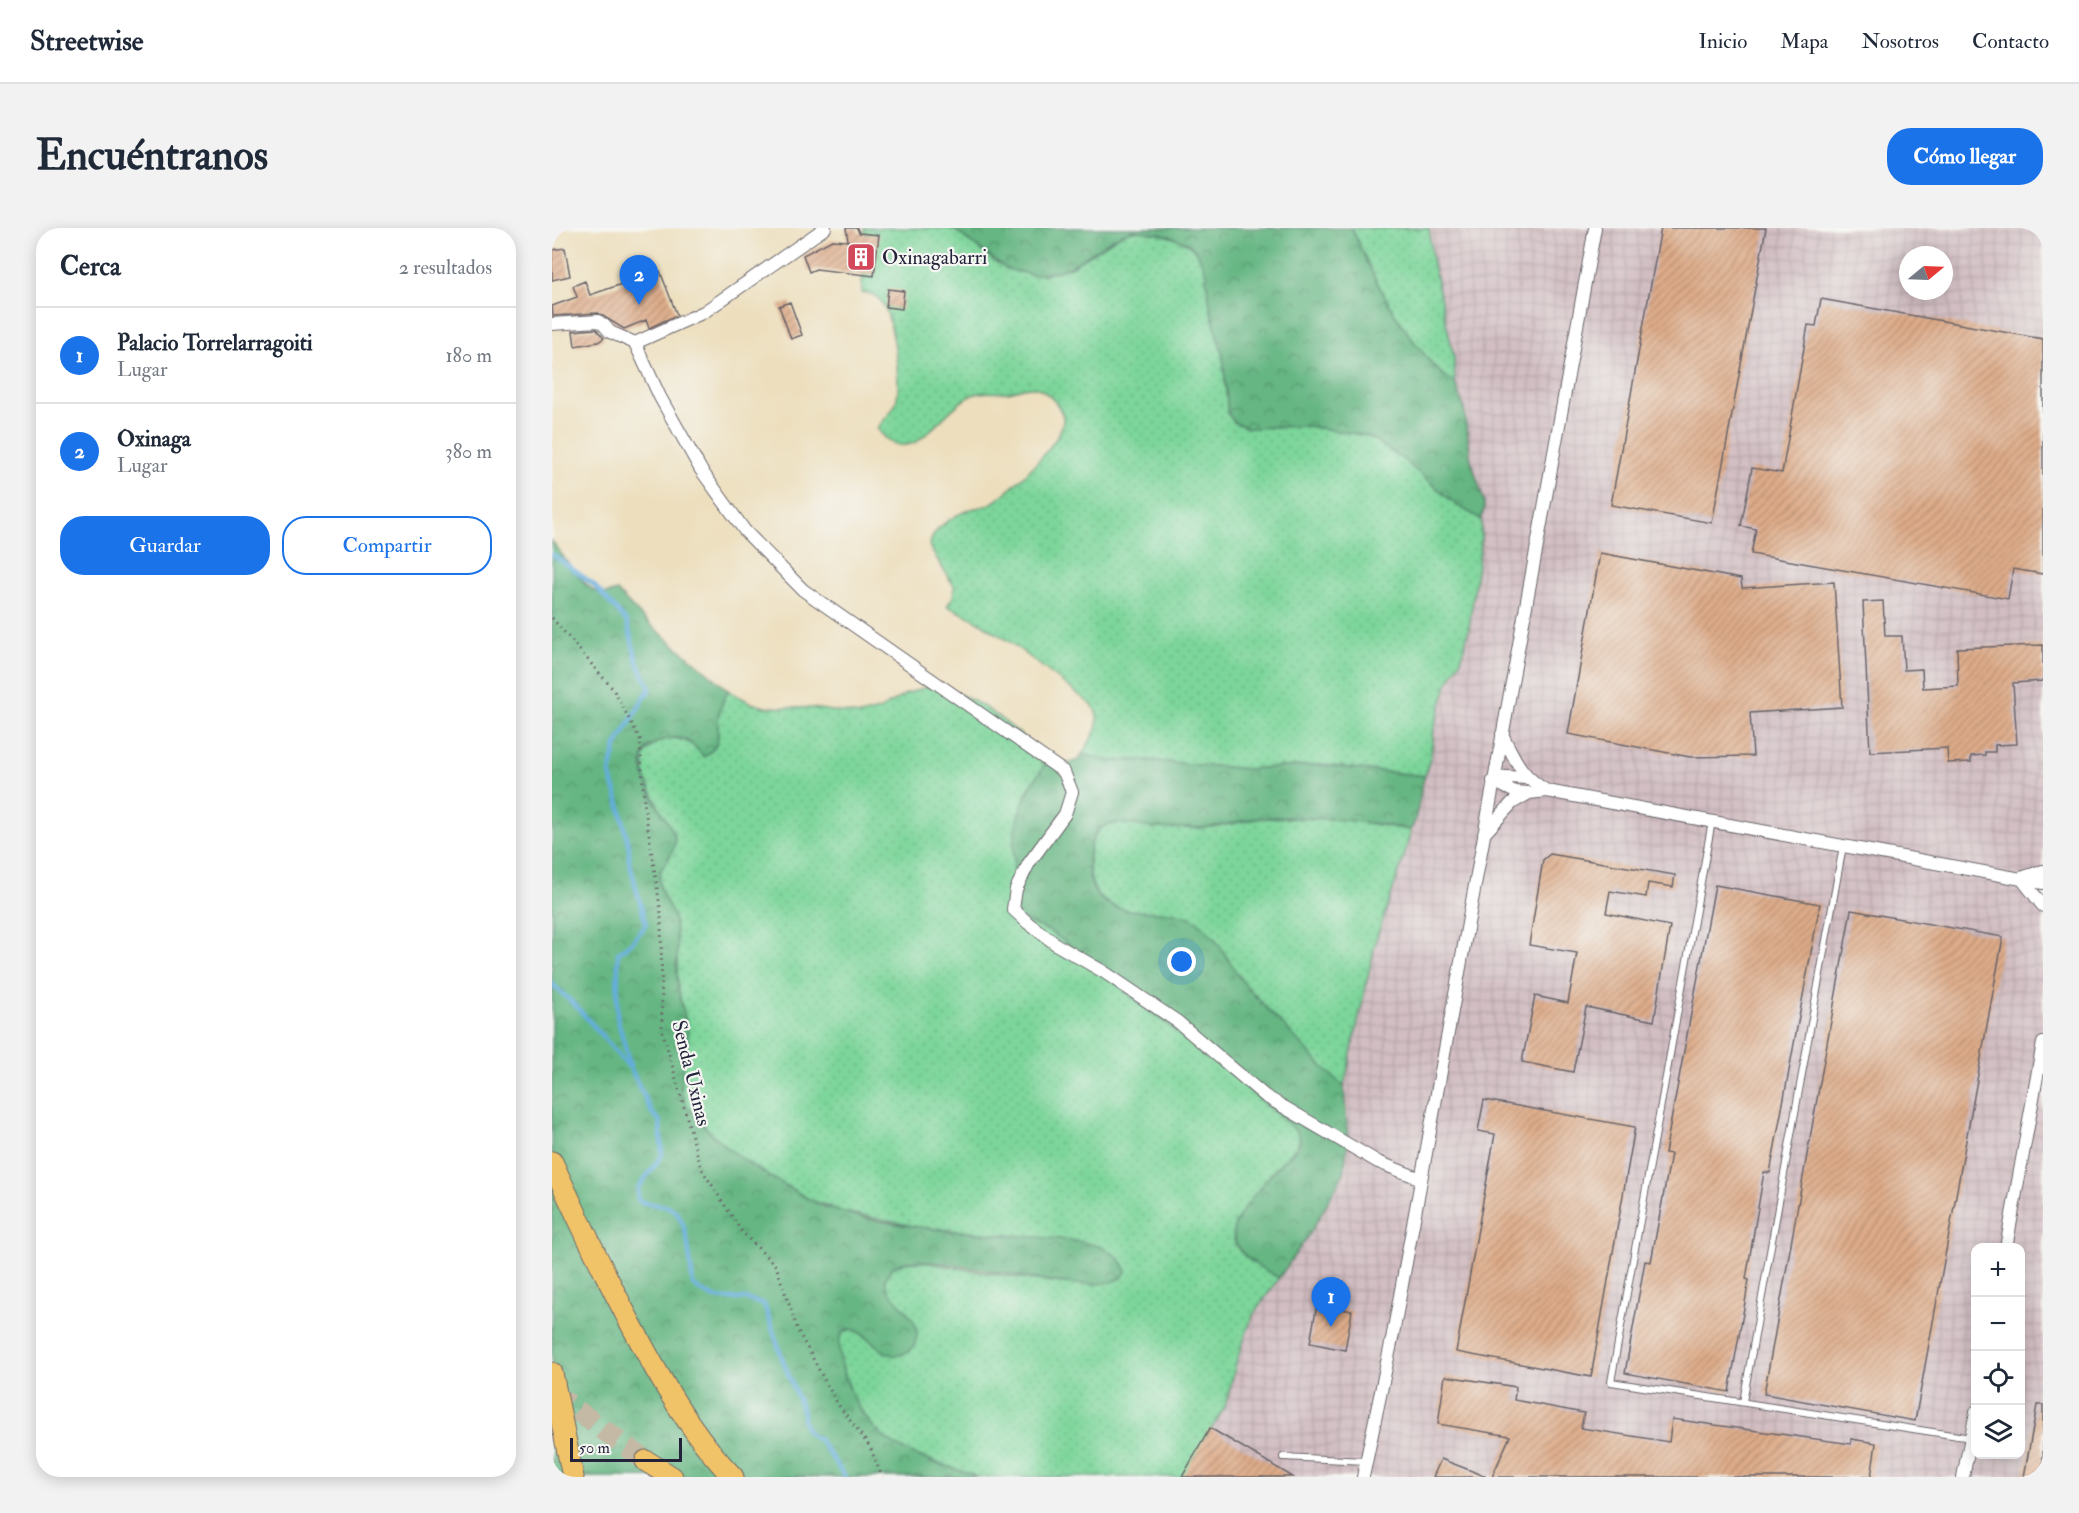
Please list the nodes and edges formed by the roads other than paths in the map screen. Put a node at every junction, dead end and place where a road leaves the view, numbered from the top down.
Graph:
1 (825, 228) edge
2 (1595, 228) edge
3 (552, 324) edge
4 (635, 343) junction
5 (1502, 734) junction
6 (1528, 778) junction
7 (1493, 782) junction
8 (1547, 791) junction
9 (1528, 793) junction
10 (1712, 821) junction
11 (1484, 834) junction
12 (1844, 845) junction
13 (2043, 871) edge
14 (2021, 878) junction
15 (2043, 883) edge
16 (2043, 906) edge
17 (2043, 1043) edge
18 (552, 1162) edge
19 (1421, 1179) junction
20 (2007, 1243) edge
21 (552, 1373) edge
22 (1743, 1402) junction
23 (1971, 1438) joint
24 (1282, 1458) dead end
25 (646, 1461) tunnel mouth
26 (1367, 1461) junction
27 (573, 1477) edge
28 (672, 1477) edge
29 (733, 1477) edge
30 (1363, 1477) edge
31 (1964, 1477) edge

1 - 4 street
2 - 5 street
3 - 4 street
4 - 19 street
5 - 6 street
5 - 7 street
6 - 7 street
6 - 8 street
7 - 9 street
7 - 11 street
8 - 9 street
8 - 10 street
9 - 11 street
10 - 12 street
10 - 22 lane
11 - 19 street
12 - 14 street
12 - 22 lane
13 - 14 street
14 - 15 street
14 - 16 street
17 - 20 street
18 - 29 highway
19 - 26 street
21 - 27 highway
22 - 23 lane
23 - 31 street
24 - 26 lane
25 - 28 highway
26 - 30 street

